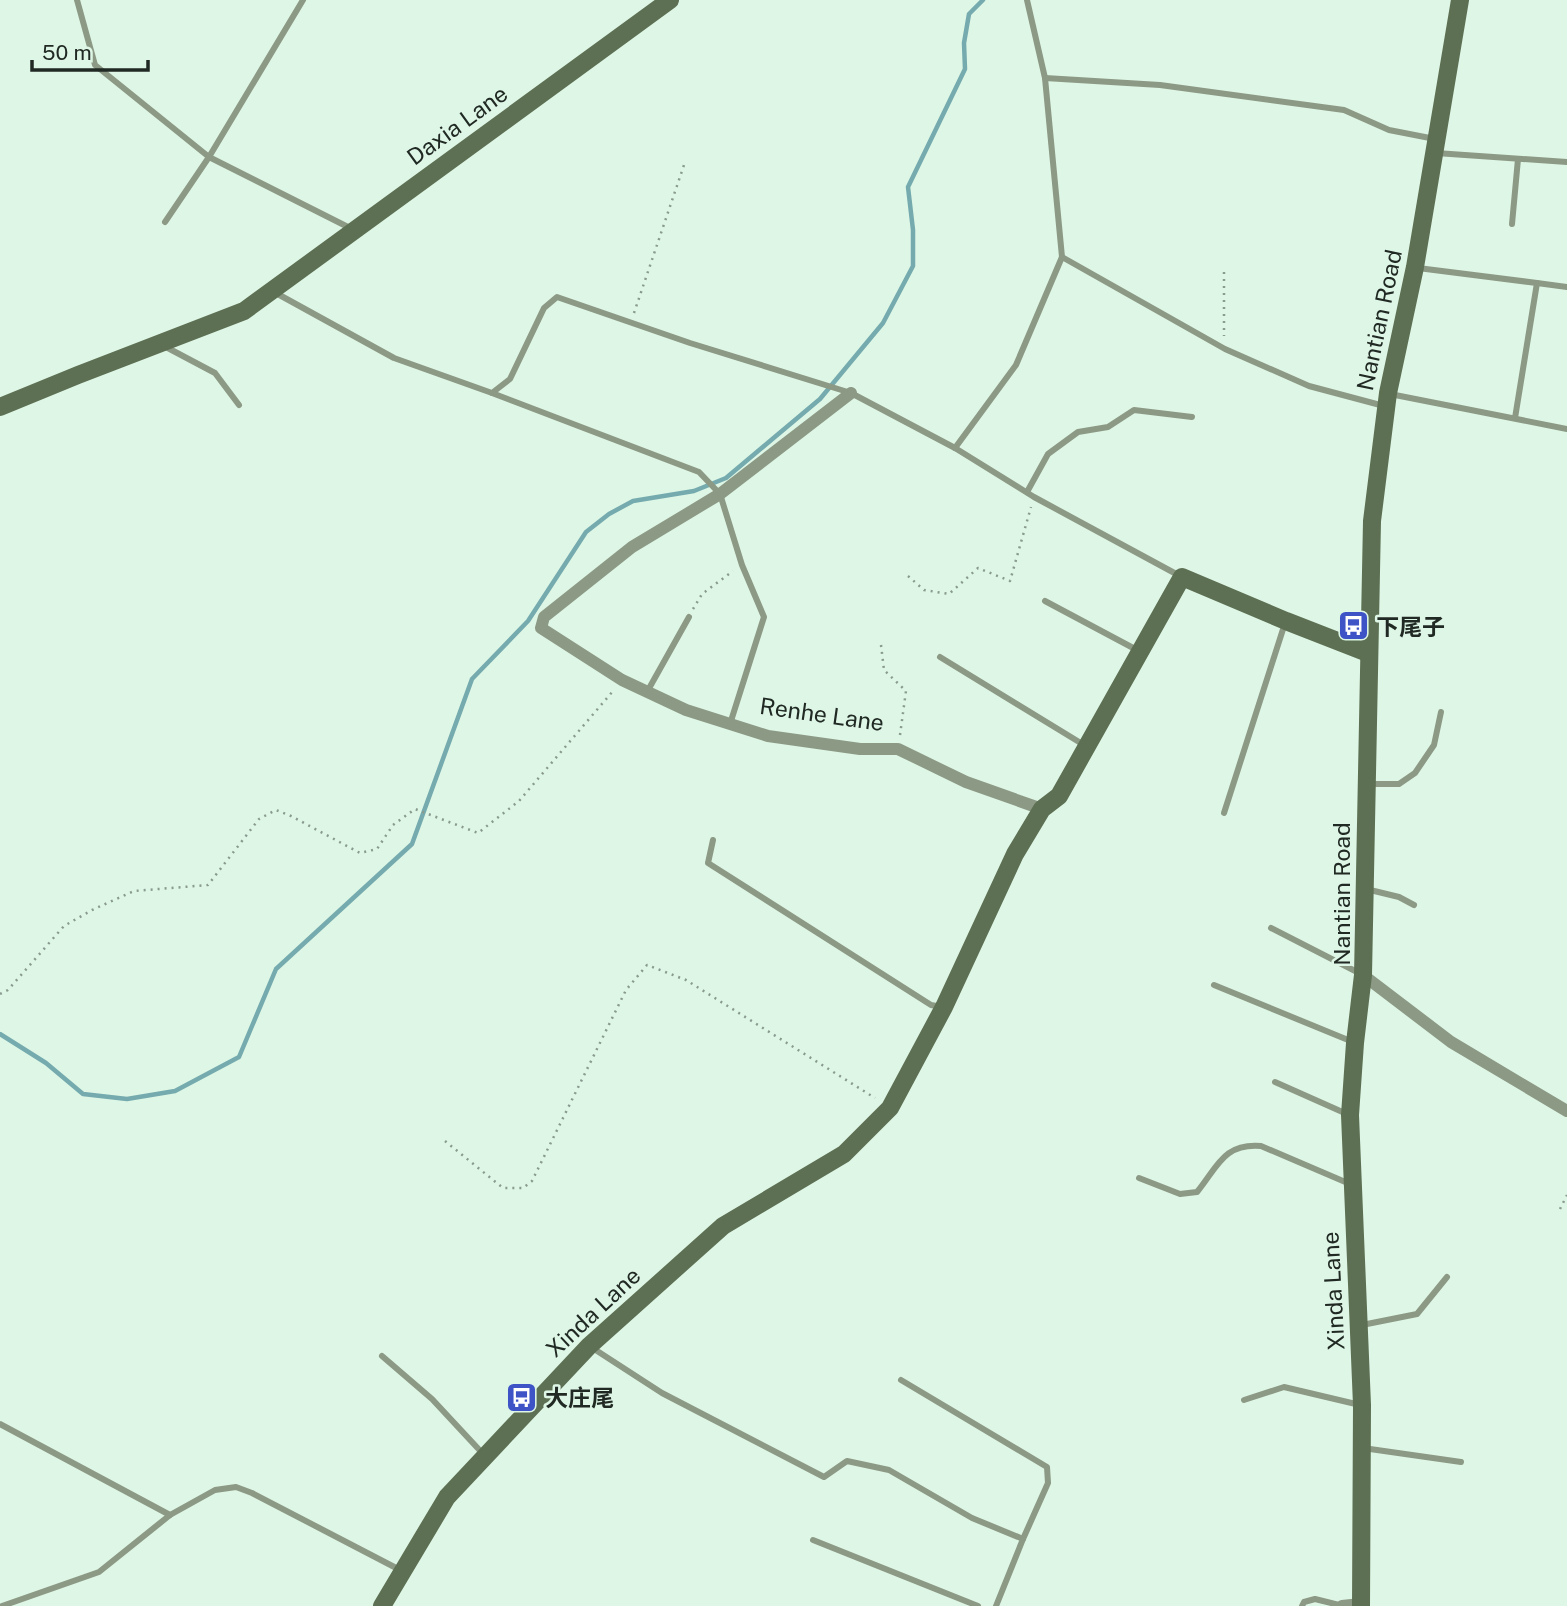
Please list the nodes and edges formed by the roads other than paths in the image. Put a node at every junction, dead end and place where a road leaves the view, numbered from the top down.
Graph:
1 (77, 0) edge
2 (303, 0) edge
3 (670, 0) edge
4 (1027, 0) edge
5 (1460, 0) edge
6 (1045, 78) junction
7 (1436, 147) junction
8 (209, 157) junction
9 (1518, 159) junction
10 (1567, 162) edge
11 (165, 222) dead end
12 (1512, 224) dead end
13 (355, 231) junction
14 (1062, 257) junction
15 (1415, 267) junction
16 (1537, 283) junction
17 (1567, 287) edge
18 (273, 291) junction
19 (159, 344) junction
20 (492, 393) junction
21 (851, 393) junction
22 (1387, 400) junction
23 (239, 405) dead end
24 (0, 407) edge
25 (1192, 417) dead end
26 (1515, 418) junction
27 (1567, 429) edge
28 (955, 448) junction
29 (718, 491) junction
30 (1027, 492) junction
31 (1182, 577) junction
32 (1045, 601) dead end
33 (689, 617) road end
34 (1286, 621) junction
35 (1139, 651) junction
36 (1368, 653) junction
37 (940, 657) dead end
38 (647, 692) junction
39 (1441, 712) dead end
40 (730, 724) junction
41 (1086, 746) junction
42 (1367, 784) junction
43 (1042, 809) junction
44 (1224, 813) dead end
45 (713, 840) dead end
46 (1364, 888) junction
47 (1414, 905) dead end
48 (1271, 928) dead end
49 (1363, 975) junction
50 (1213, 985) dead end
51 (944, 1007) junction
52 (1355, 1043) junction
53 (1275, 1082) dead end
54 (1567, 1111) edge
55 (1350, 1115) junction
56 (1139, 1178) dead end
57 (1352, 1185) junction
58 (1447, 1277) dead end
59 (1360, 1325) junction
60 (589, 1346) junction
61 (382, 1356) dead end
62 (901, 1380) dead end
63 (1244, 1400) dead end
64 (1362, 1405) junction
65 (0, 1424) edge
66 (1361, 1447) junction
67 (486, 1457) junction
68 (1461, 1462) dead end
69 (170, 1515) junction
70 (1023, 1539) junction
71 (813, 1540) dead end
72 (403, 1572) junction
73 (1361, 1605) edge
74 (2, 1606) edge
75 (383, 1606) edge
76 (978, 1606) edge
77 (996, 1606) edge
78 (1302, 1606) edge
79 (1342, 1606) edge

1 - 8 lane
2 - 8 lane
3 - 13 street, Daxia Lane
4 - 6 lane
5 - 7 street, Nantian Road
6 - 7 lane
6 - 14 lane
7 - 9 lane
7 - 15 street, Nantian Road
8 - 11 lane
8 - 13 lane
9 - 10 lane
9 - 12 lane
13 - 18 street, Daxia Lane
14 - 22 lane
14 - 28 lane
15 - 16 lane
15 - 22 street, Nantian Road
16 - 17 lane
16 - 26 lane
18 - 19 street, Daxia Lane
18 - 20 lane
19 - 23 lane
19 - 24 street, Daxia Lane
20 - 21 lane
20 - 29 lane, Renhe Lane
21 - 28 lane
21 - 29 street
22 - 26 lane
22 - 36 street, Nantian Road
25 - 30 lane
26 - 27 lane
28 - 30 lane
29 - 38 street
29 - 40 lane, Renhe Lane
30 - 31 lane
31 - 34 street
31 - 35 street
32 - 35 lane
33 - 38 lane
34 - 36 street
34 - 44 lane
35 - 41 street
36 - 42 street, Nantian Road
37 - 41 lane
38 - 40 street
39 - 42 lane
40 - 43 street, Renhe Lane
41 - 43 street
42 - 46 street, Nantian Road
43 - 51 street
45 - 51 lane
46 - 47 lane
46 - 49 street, Nantian Road
48 - 49 lane
49 - 52 street, Xinda Lane
49 - 54 street, Nantian Road
50 - 52 lane
51 - 60 street, Xinda Lane
52 - 55 street, Xinda Lane
53 - 55 lane
55 - 57 street, Xinda Lane
56 - 57 lane
57 - 59 street, Xinda Lane
58 - 59 lane
59 - 64 street, Xinda Lane
60 - 67 street, Xinda Lane
60 - 70 lane
61 - 67 lane
62 - 70 lane
63 - 64 lane
64 - 66 street, Xinda Lane
65 - 69 lane
66 - 68 lane
66 - 73 street, Xinda Lane
67 - 72 street, Xinda Lane
69 - 72 lane
69 - 74 lane
70 - 77 lane
71 - 76 lane
72 - 75 street, Xinda Lane
73 - 79 street
78 - 79 lane

